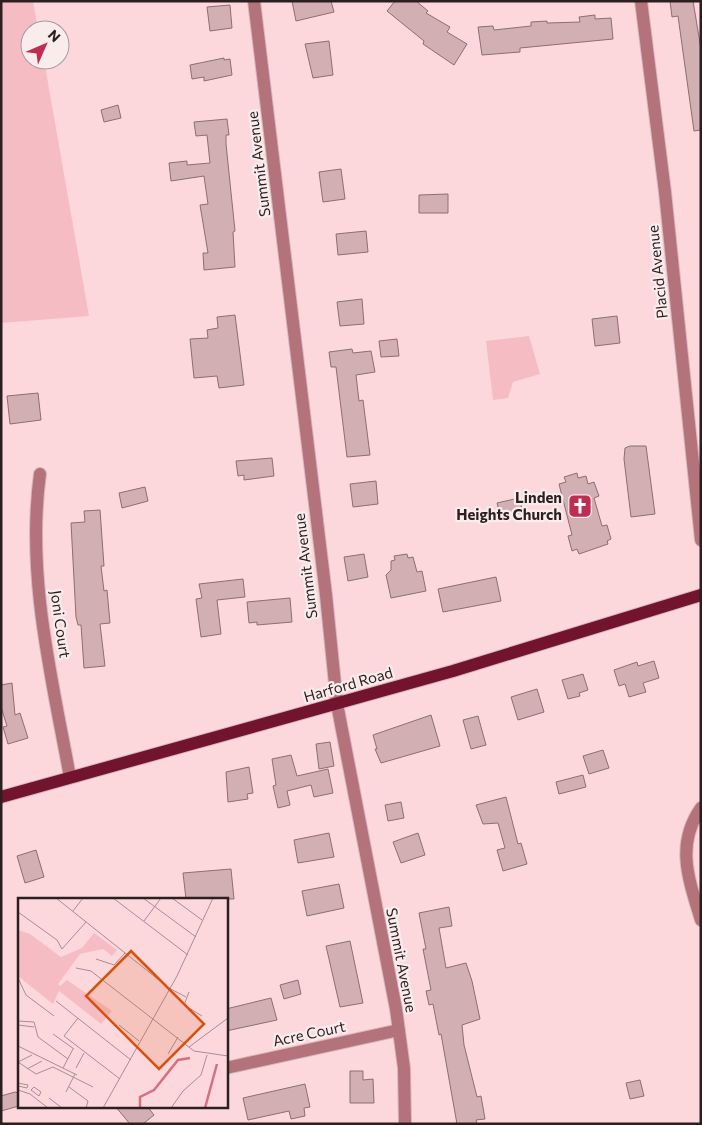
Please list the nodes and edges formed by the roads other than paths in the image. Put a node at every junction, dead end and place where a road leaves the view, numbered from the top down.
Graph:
1 (254, 1) edge
2 (641, 1) edge
3 (40, 474) dead end
4 (701, 540) edge
5 (701, 595) edge
6 (337, 704) junction
7 (70, 777) junction
8 (1, 797) edge
9 (701, 808) edge
10 (701, 920) edge
11 (399, 1030) junction
12 (228, 1068) edge
13 (405, 1124) edge

1 - 6 street, Summit Avenue
2 - 4 street, Placid Avenue
3 - 7 street, Joni Court
5 - 6 main road, Harford Road
6 - 7 main road, Harford Road
6 - 11 street, Summit Avenue
7 - 8 main road, Harford Road
9 - 10 street
11 - 12 street, Acre Court
11 - 13 street, Summit Avenue

